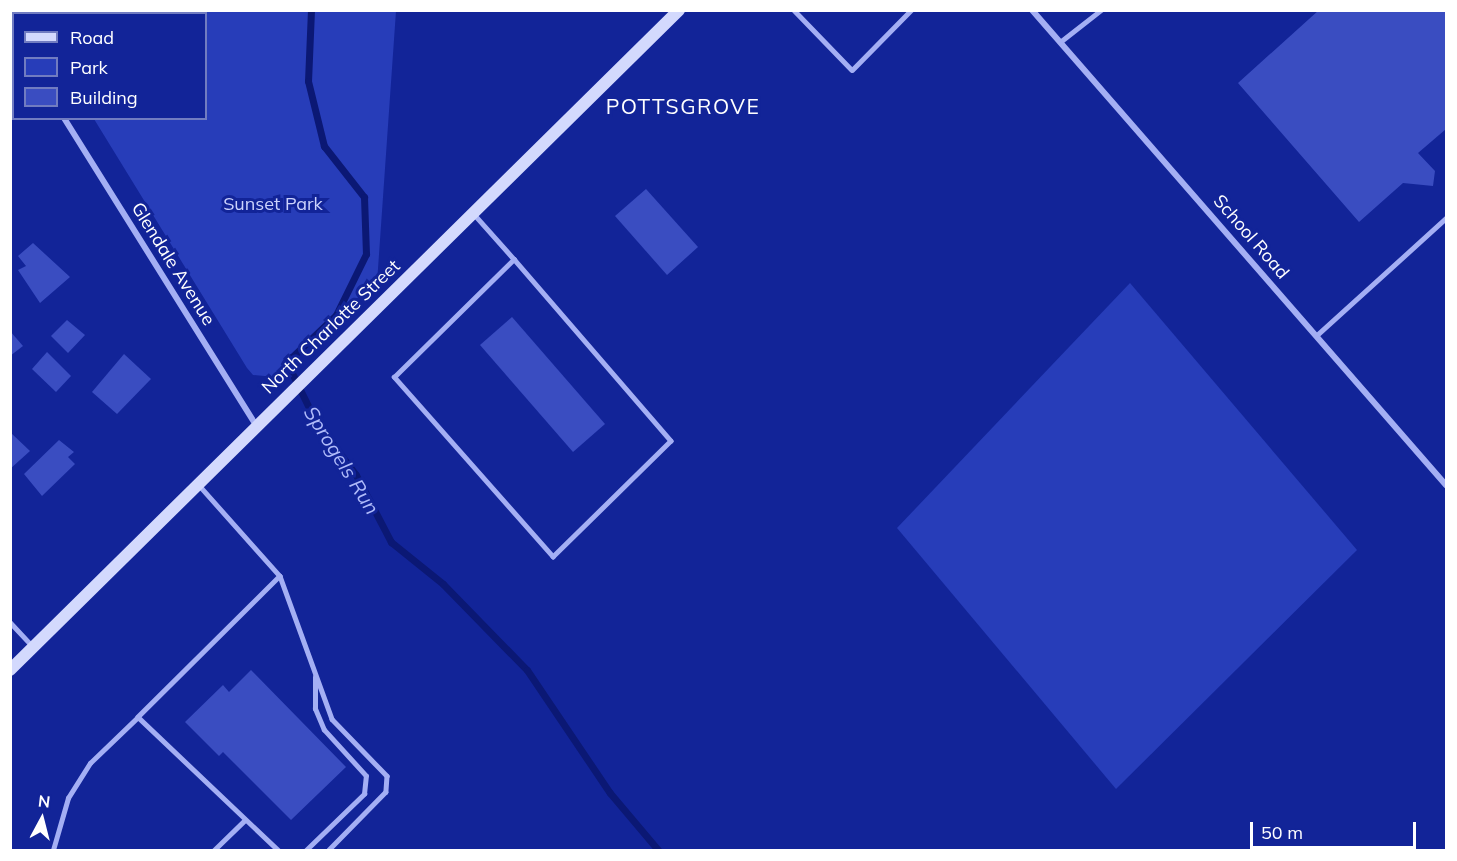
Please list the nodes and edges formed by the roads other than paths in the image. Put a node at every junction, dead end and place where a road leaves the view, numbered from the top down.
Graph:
1 (679, 10) edge
2 (794, 10) edge
3 (910, 10) edge
4 (1032, 10) edge
5 (1101, 10) edge
6 (1060, 42) junction
7 (65, 120) edge
8 (473, 213) junction
9 (1446, 218) edge
10 (514, 258) junction
11 (1317, 335) junction
12 (256, 425) junction
13 (198, 483) junction
14 (1446, 485) edge
15 (280, 576) junction
16 (10, 622) edge
17 (33, 648) junction
18 (10, 670) edge
19 (315, 672) junction
20 (138, 717) junction
21 (245, 820) junction
22 (52, 850) edge
23 (213, 850) edge
24 (278, 850) edge
25 (306, 850) edge
26 (329, 850) edge

1 - 8 main road, North Charlotte Street
2 - 3 lane
4 - 6 street, School Road
5 - 6 lane
6 - 11 street, School Road
7 - 12 street, Glendale Avenue
8 - 10 lane
8 - 12 main road, North Charlotte Street
9 - 11 lane
10 - 10 lane
11 - 14 street, School Road
12 - 13 main road, North Charlotte Street
13 - 15 lane
13 - 17 main road, North Charlotte Street
15 - 19 lane
15 - 20 lane
16 - 17 lane
17 - 18 main road, North Charlotte Street
19 - 25 lane
19 - 26 lane
20 - 21 lane
20 - 22 lane
21 - 23 lane
21 - 24 lane

